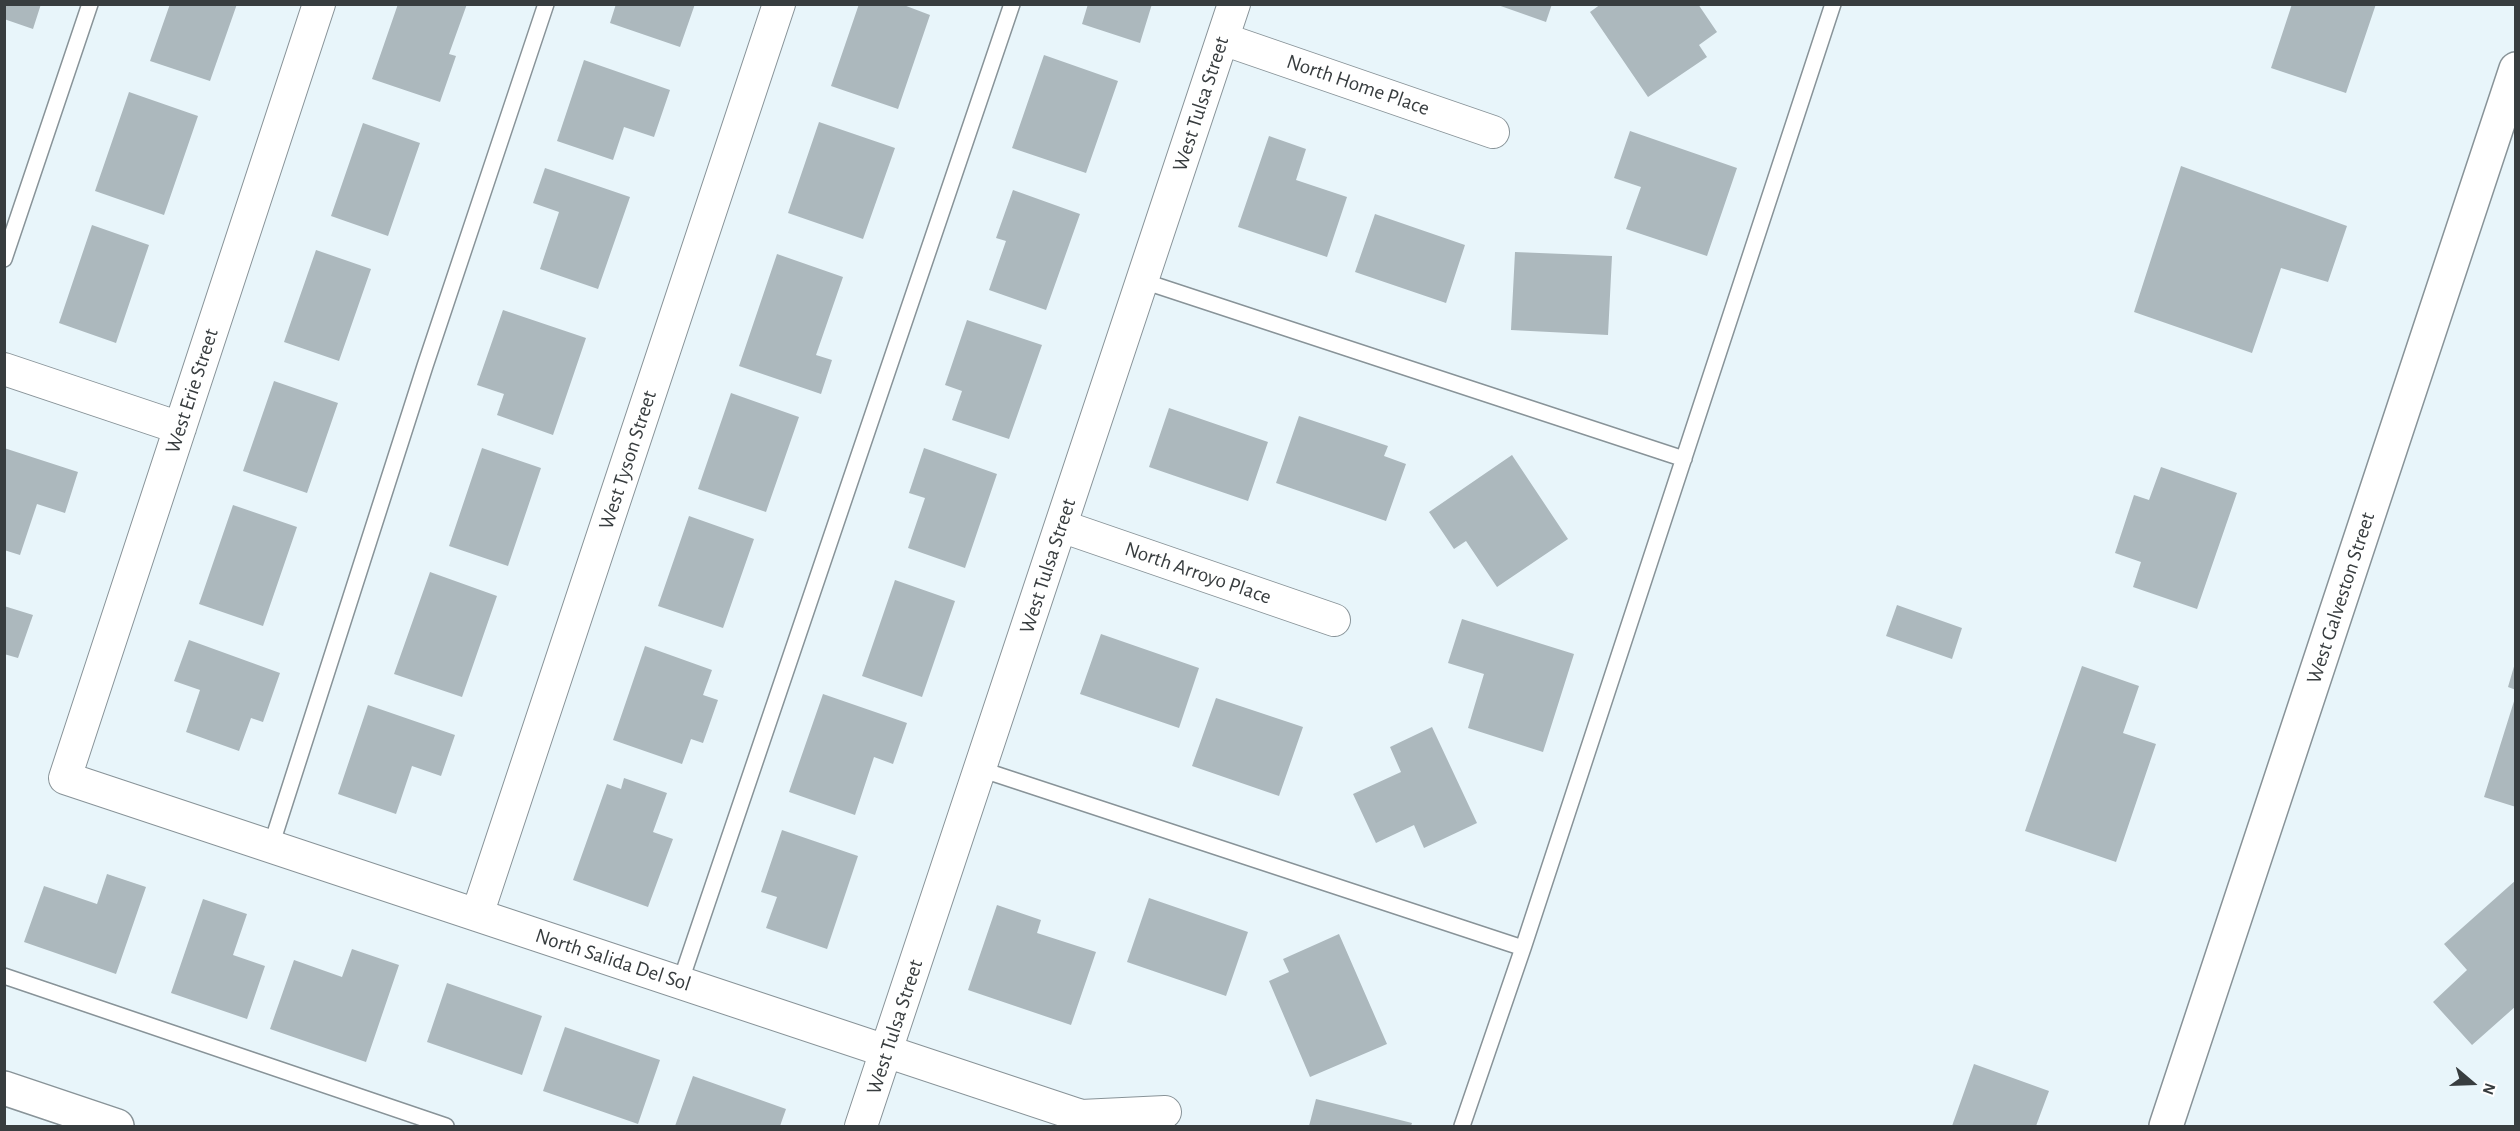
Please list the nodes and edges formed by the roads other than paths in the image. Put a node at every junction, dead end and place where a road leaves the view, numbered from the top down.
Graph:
1 (90, 4) edge
2 (320, 4) edge
3 (546, 4) edge
4 (779, 4) edge
5 (1012, 4) edge
6 (1234, 4) edge
7 (1833, 4) edge
8 (1223, 39) junction
9 (2516, 69) edge
10 (2508, 116) edge
11 (1493, 132) dead end
12 (4, 259) edge
13 (1143, 281) junction
14 (4, 369) edge
15 (180, 428) junction
16 (1684, 459) junction
17 (1061, 526) junction
18 (1335, 620) dead end
19 (980, 769) junction
20 (65, 778) joint
21 (271, 846) junction
22 (477, 915) junction
23 (1523, 948) junction
24 (4, 976) edge
25 (680, 983) junction
26 (886, 1051) junction
27 (4, 1088) edge
28 (1165, 1112) dead end
29 (117, 1126) edge
30 (446, 1126) edge
31 (861, 1126) edge
32 (1462, 1126) edge
33 (2166, 1126) edge

1 - 12 lane
2 - 15 street, West Erie Street
3 - 21 lane
4 - 22 street, West Tyson Street
5 - 25 lane
6 - 8 street, West Tulsa Street
7 - 16 lane
8 - 11 street, North Home Place
8 - 13 street, West Tulsa Street
9 - 10 street, West Galveston Street
10 - 33 street, West Galveston Street
13 - 16 lane
13 - 17 street, West Tulsa Street
14 - 15 street
15 - 20 street, West Erie Street
16 - 23 lane
17 - 18 street, North Arroyo Place
17 - 19 street, West Tulsa Street
19 - 23 lane
19 - 26 street, West Tulsa Street
20 - 21 street, North Salida Del Sol
21 - 22 street, North Salida Del Sol
22 - 25 street, North Salida Del Sol
23 - 32 lane
24 - 30 lane
25 - 26 street, North Salida Del Sol
26 - 28 street, North Salida Del Sol
26 - 31 street, West Tulsa Street
27 - 29 street

